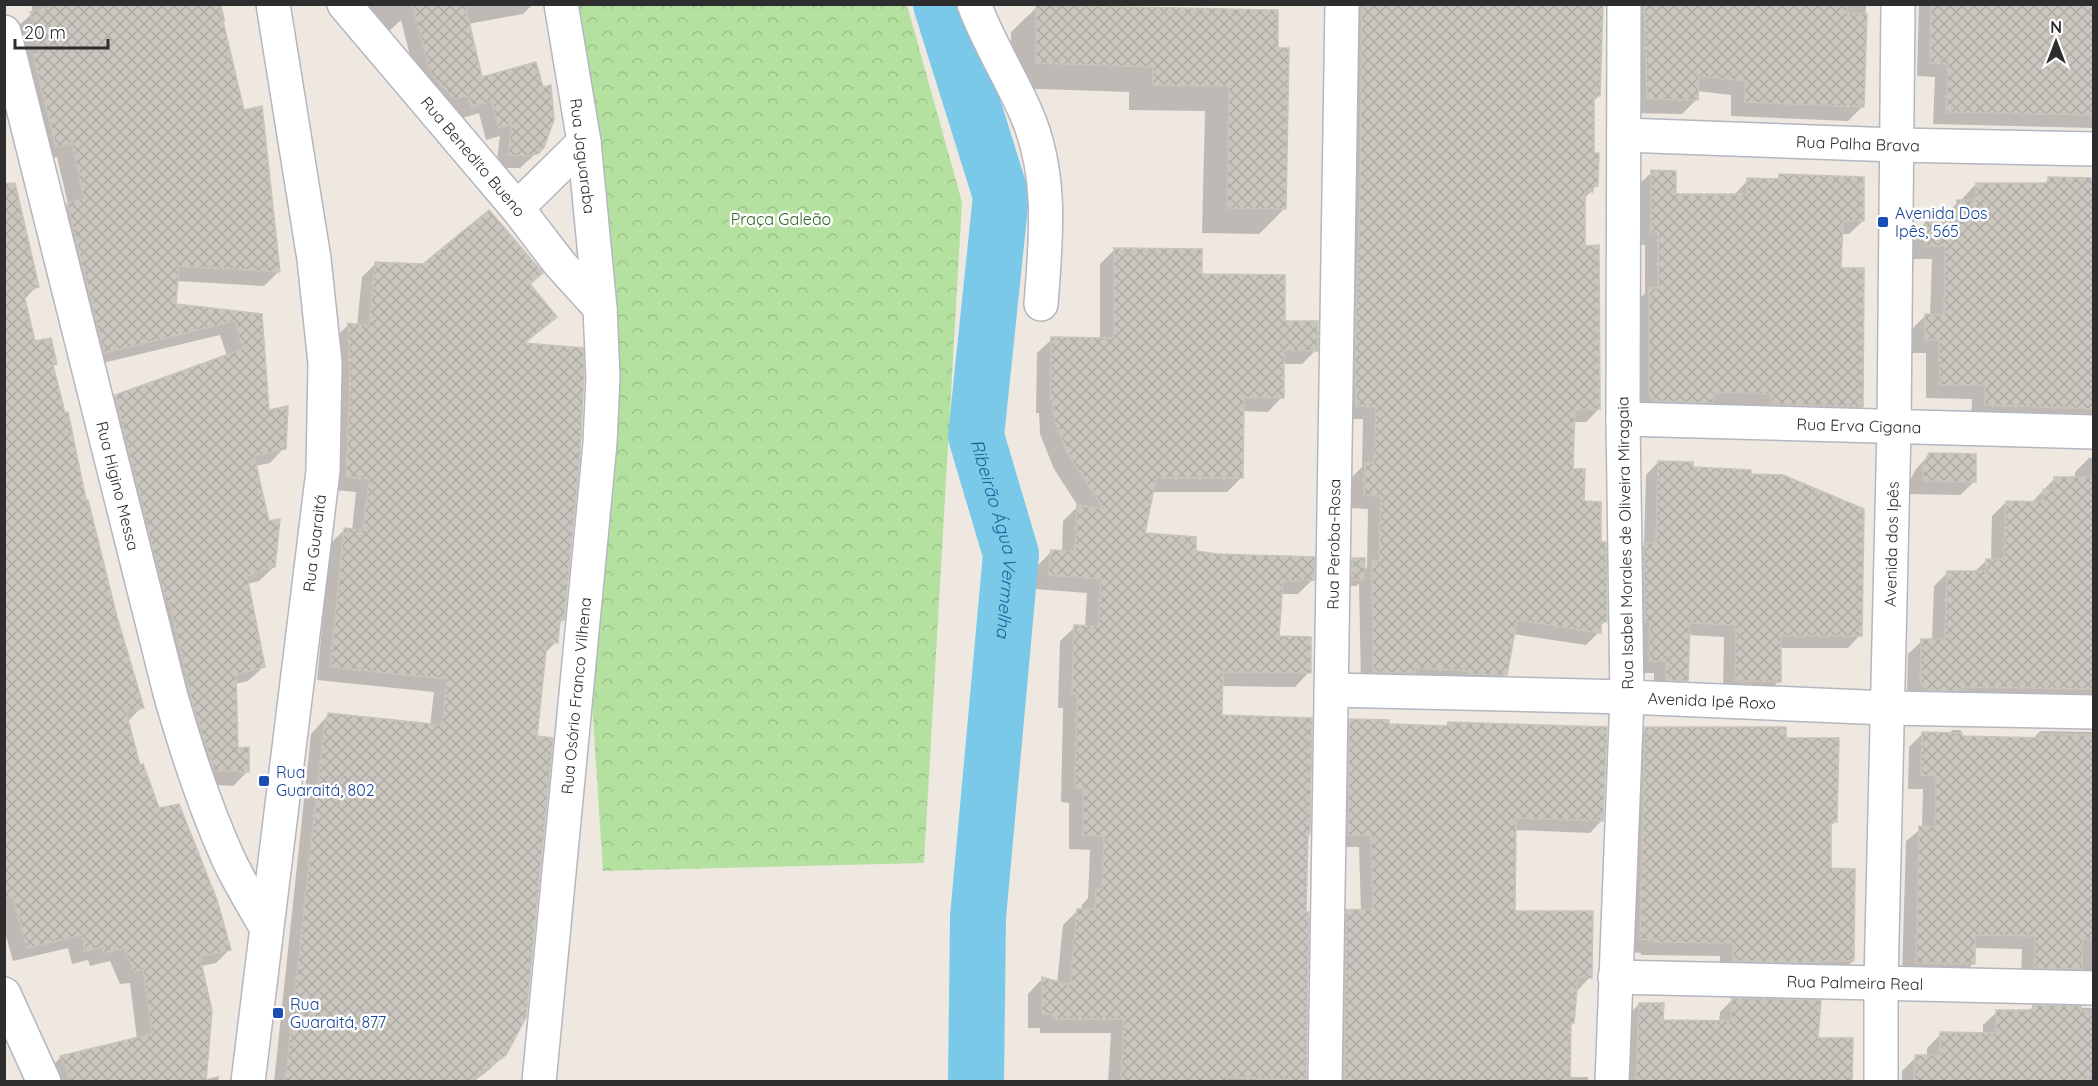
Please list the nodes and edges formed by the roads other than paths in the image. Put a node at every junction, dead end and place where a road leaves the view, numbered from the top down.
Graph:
1 (273, 4) edge
2 (345, 4) edge
3 (561, 4) edge
4 (974, 4) edge
5 (1342, 4) edge
6 (1624, 4) edge
7 (1898, 4) edge
8 (4, 32) edge
9 (1624, 135) junction
10 (584, 142) junction
11 (1896, 145) junction
12 (2094, 149) edge
13 (518, 208) junction
14 (1041, 304) dead end
15 (600, 308) junction
16 (1623, 419) junction
17 (1894, 427) junction
18 (2094, 432) edge
19 (1331, 690) junction
20 (1627, 698) junction
21 (1888, 708) junction
22 (2094, 712) edge
23 (266, 927) junction
24 (1615, 977) junction
25 (1881, 983) junction
26 (2094, 988) edge
27 (4, 994) edge
28 (27, 1065) edge
29 (538, 1080) edge
30 (248, 1082) edge
31 (1325, 1082) edge
32 (1612, 1082) edge
33 (1881, 1082) edge

1 - 23 street, Rua Guaraitá
2 - 13 street, Rua Benedito Bueno
3 - 10 street, Rua Jaguaraba
4 - 14 street
5 - 19 street, Rua Peroba-Rosa
6 - 9 street, Rua Isabel Morales de Oliveira Miragaia
7 - 11 street, Avenida dos Ipês
8 - 23 street, Rua Higino Messa
9 - 11 street, Rua Palha Brava
9 - 16 street, Rua Isabel Morales de Oliveira Miragaia
10 - 13 street
10 - 15 street, Rua Jaguaraba
11 - 12 street, Rua Palha Brava
11 - 17 street, Avenida dos Ipês
13 - 15 street, Rua Benedito Bueno
15 - 29 street, Rua Osório Franco Vilhena
16 - 17 street, Rua Erva Cigana
16 - 20 street, Rua Isabel Morales de Oliveira Miragaia
17 - 18 street, Rua Erva Cigana
17 - 21 street, Avenida dos Ipês
19 - 20 street, Avenida Ipê Roxo
19 - 31 street, Rua Peroba-Rosa
20 - 21 street, Avenida Ipê Roxo
20 - 24 street, Rua Isabel Morales de Oliveira Miragaia
21 - 22 street, Avenida Ipê Roxo
21 - 25 street, Avenida dos Ipês
23 - 30 street, Rua Guaraitá
24 - 25 street, Rua Palmeira Real
24 - 32 street, Rua Isabel Morales de Oliveira Miragaia
25 - 26 street, Rua Palmeira Real
25 - 33 street, Avenida dos Ipês
27 - 28 street

